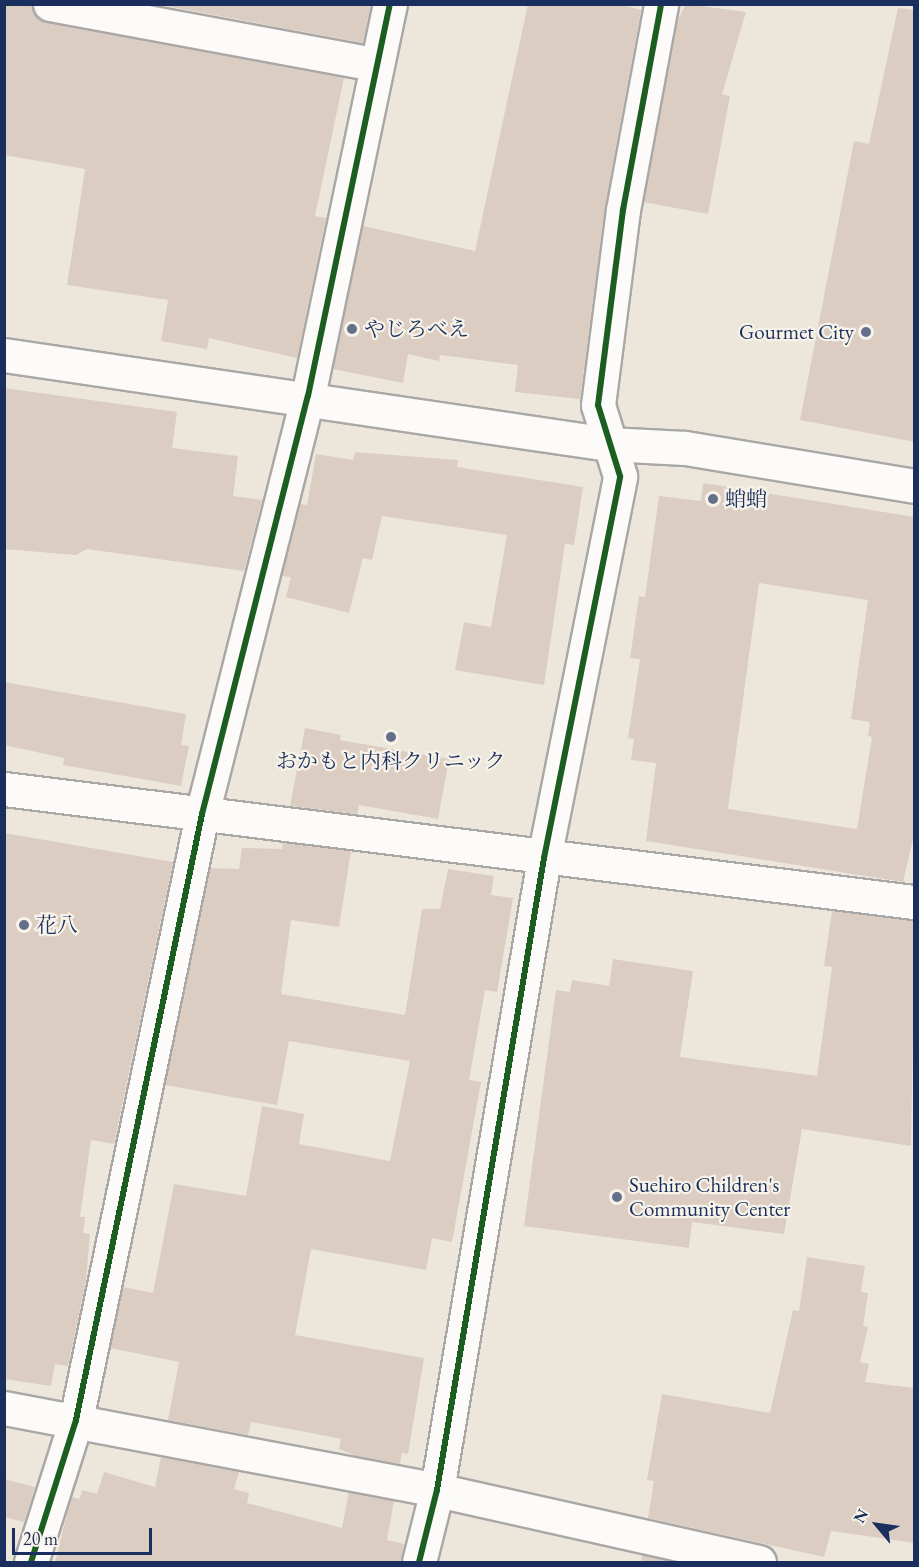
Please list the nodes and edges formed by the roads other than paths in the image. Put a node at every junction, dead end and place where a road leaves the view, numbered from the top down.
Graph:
1 (50, 4) edge
2 (390, 4) edge
3 (661, 4) edge
4 (374, 64) junction
5 (4, 355) edge
6 (308, 396) junction
7 (608, 444) junction
8 (915, 486) edge
9 (4, 789) edge
10 (202, 814) junction
11 (544, 858) junction
12 (915, 902) edge
13 (4, 1408) edge
14 (76, 1420) junction
15 (437, 1490) junction
16 (31, 1563) edge
17 (419, 1563) edge
18 (759, 1563) edge

1 - 4 street
2 - 4 street
3 - 7 street
4 - 6 street
5 - 6 street
6 - 7 street
6 - 10 street
7 - 8 street
7 - 11 street
9 - 10 street
10 - 11 street
10 - 14 street
11 - 12 street
11 - 15 street
13 - 14 street
14 - 15 street
14 - 16 street
15 - 17 street
15 - 18 street

